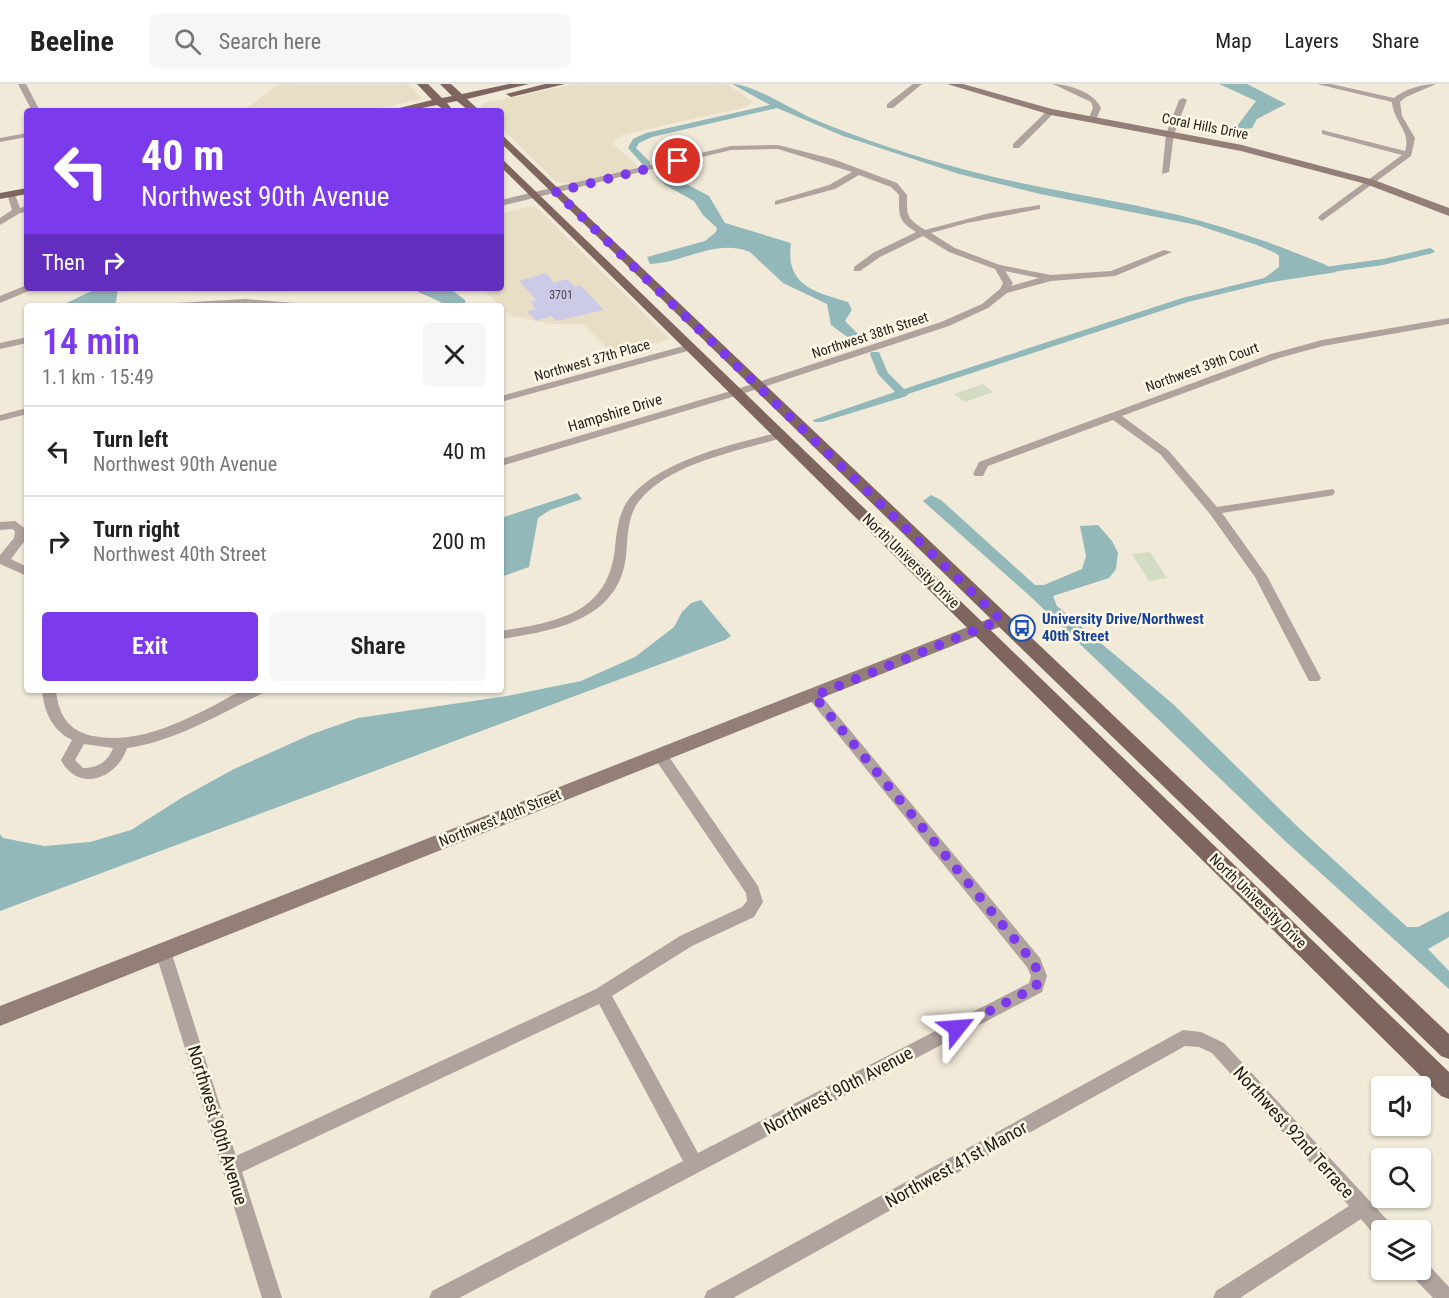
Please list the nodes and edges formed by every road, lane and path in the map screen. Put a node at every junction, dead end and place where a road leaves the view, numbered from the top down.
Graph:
1 (22, 84) edge
2 (422, 84) edge
3 (445, 84) edge
4 (524, 84) edge
5 (560, 84) edge
6 (918, 84) edge
7 (952, 84) edge
8 (1058, 84) edge
9 (1321, 84) edge
10 (1432, 84) edge
11 (1183, 100) dead end
12 (1396, 101) junction
13 (467, 104) edge
14 (890, 106) dead end
15 (445, 107) edge
16 (34, 108) edge
17 (1051, 112) junction
18 (1092, 120) junction
19 (1325, 132) dead end
20 (1170, 134) junction
21 (24, 136) edge
22 (0, 140) edge
23 (504, 140) edge
24 (1016, 146) dead end
25 (1408, 154) junction
26 (504, 164) edge
27 (858, 172) junction
28 (1165, 172) dead end
29 (1370, 182) junction
30 (556, 192) junction
31 (24, 193) edge
32 (3, 196) edge
33 (537, 197) junction
34 (778, 203) dead end
35 (504, 206) edge
36 (1037, 207) dead end
37 (22, 210) edge
38 (1449, 212) edge
39 (1322, 218) dead end
40 (0, 222) edge
41 (923, 234) junction
42 (1167, 252) dead end
43 (626, 258) junction
44 (605, 264) junction
45 (998, 267) junction
46 (637, 268) junction
47 (857, 269) dead end
48 (615, 274) junction
49 (1051, 278) junction
50 (24, 290) edge
51 (1004, 291) junction
52 (0, 300) edge
53 (228, 303) edge
54 (258, 303) edge
55 (1449, 321) edge
56 (24, 341) edge
57 (0, 346) edge
58 (691, 347) junction
59 (759, 386) junction
60 (738, 392) junction
61 (504, 398) edge
62 (24, 412) edge
63 (1114, 415) junction
64 (0, 418) edge
65 (781, 435) junction
66 (504, 462) edge
67 (979, 474) dead end
68 (1329, 492) dead end
69 (1214, 511) junction
70 (0, 526) edge
71 (2, 559) edge
72 (24, 570) edge
73 (1001, 620) junction
74 (981, 628) junction
75 (504, 634) edge
76 (1314, 678) dead end
77 (50, 693) edge
78 (252, 693) edge
79 (814, 696) junction
80 (80, 739) junction
81 (121, 744) junction
82 (660, 755) junction
83 (163, 951) junction
84 (602, 994) junction
85 (0, 1016) edge
86 (1201, 1040) joint
87 (1449, 1049) edge
88 (1449, 1088) edge
89 (695, 1165) junction
90 (231, 1168) junction
91 (1362, 1208) junction
92 (1373, 1220) edge
93 (1429, 1280) edge
94 (272, 1298) edge
95 (439, 1298) edge
96 (714, 1298) edge
97 (1223, 1298) edge
98 (1446, 1298) edge

1 - 16 street
2 - 15 main road
3 - 13 main road
4 - 13 main road
5 - 13 main road
6 - 14 street
7 - 17 street, Coral Hills Drive
8 - 18 street
9 - 12 street
10 - 12 street
11 - 20 street
12 - 25 street
13 - 15 main road
17 - 18 street, Coral Hills Drive
17 - 24 street
18 - 20 street, Coral Hills Drive
19 - 25 street
20 - 28 street
20 - 29 street, Coral Hills Drive
21 - 22 street
23 - 30 main road, North University Drive
25 - 29 street
26 - 33 main road, North University Drive
27 - 30 street, Northwest 38th Street
27 - 34 street
27 - 41 street, Northwest 38th Street
29 - 38 street, Coral Hills Drive
29 - 39 street
30 - 33 street, Northwest 38th Street
30 - 43 main road, North University Drive
31 - 32 main road
32 - 37 street
33 - 35 street, Northwest 38th Street
33 - 44 main road, North University Drive
36 - 41 street
37 - 40 street
41 - 45 street, Northwest 38th Street
41 - 47 street
42 - 49 street, Northwest 38th Street
43 - 44 main road
43 - 46 main road, North University Drive
44 - 48 main road, North University Drive
45 - 49 street, Northwest 38th Street
45 - 51 street
46 - 48 main road
46 - 59 main road, North University Drive
48 - 58 main road, North University Drive
49 - 51 street, Northwest 38th Street
50 - 52 street
51 - 59 street, Northwest 38th Street
53 - 54 street
55 - 63 street, Northwest 39th Court
56 - 57 street
58 - 60 main road, North University Drive
58 - 61 street, Northwest 37th Place
59 - 60 street, Northwest 38th Street
59 - 73 main road, North University Drive
60 - 65 main road, North University Drive
60 - 66 street, Hampshire Drive
62 - 64 street
63 - 67 street, Northwest 39th Court
63 - 69 street
65 - 74 main road, North University Drive
65 - 75 street
68 - 69 street
69 - 76 street
70 - 71 street
71 - 72 street
73 - 74 street, Northwest 40th Street
73 - 87 main road, North University Drive
74 - 79 street, Northwest 40th Street
74 - 88 main road, North University Drive
77 - 80 street
78 - 81 street
79 - 82 street, Northwest 40th Street
79 - 89 street, Northwest 90th Avenue
80 - 81 street
80 - 81 street
82 - 83 street, Northwest 40th Street
82 - 84 street
83 - 85 street, Northwest 40th Street
83 - 90 street, Northwest 90th Avenue
84 - 89 street
84 - 90 street
86 - 91 street, Northwest 92nd Terrace
86 - 96 street, Northwest 41st Manor
89 - 95 street, Northwest 90th Avenue
90 - 94 street, Northwest 90th Avenue
91 - 92 street, Northwest 92nd Terrace
91 - 97 street
93 - 98 street

